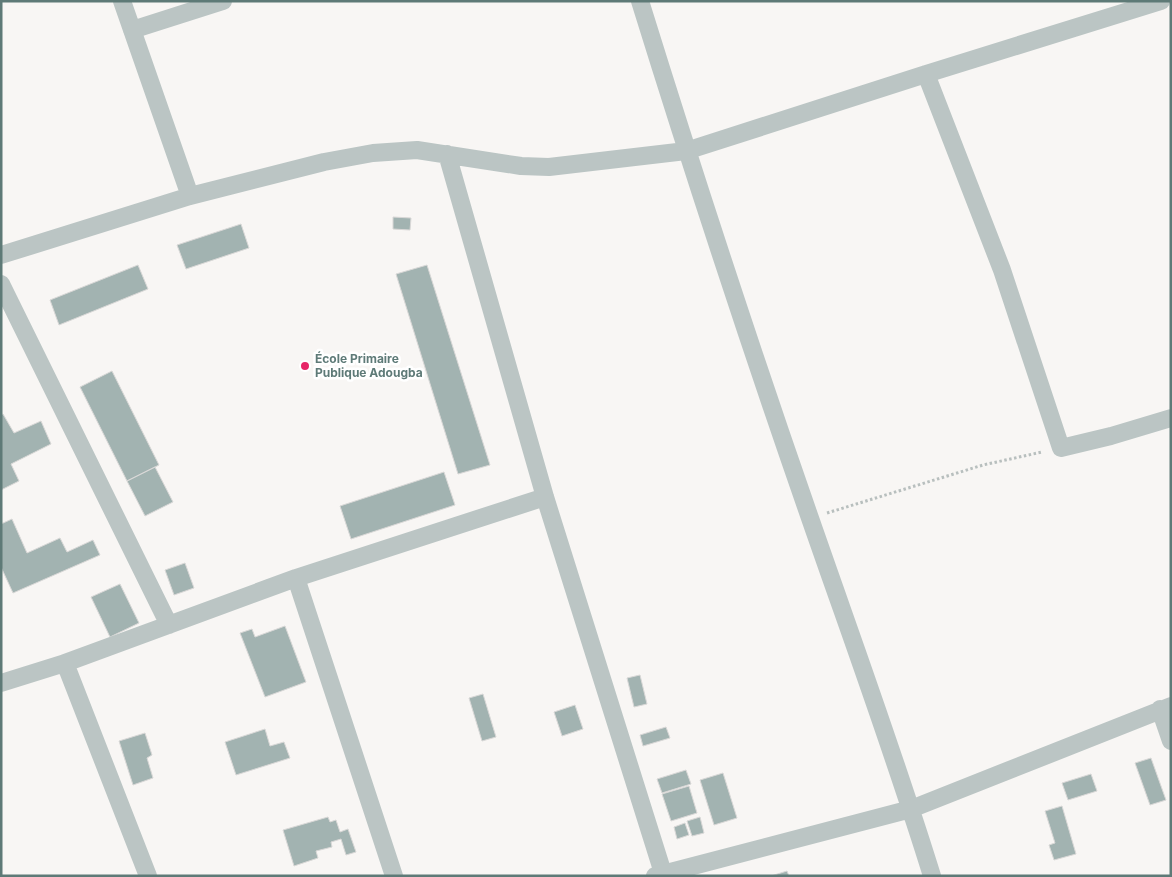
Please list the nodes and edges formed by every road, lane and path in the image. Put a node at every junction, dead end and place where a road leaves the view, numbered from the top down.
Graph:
1 (122, 1) edge
2 (223, 1) edge
3 (640, 1) edge
4 (1161, 1) edge
5 (132, 30) junction
6 (926, 74) junction
7 (686, 151) junction
8 (447, 154) junction
9 (190, 196) junction
10 (1, 255) edge
11 (1, 284) edge
12 (1171, 418) edge
13 (1061, 448) junction
14 (545, 497) junction
15 (810, 518) junction
16 (296, 578) junction
17 (169, 625) junction
18 (65, 663) junction
19 (1, 684) edge
20 (1166, 708) edge
21 (1171, 741) edge
22 (912, 809) junction
23 (659, 875) edge
24 (148, 876) edge
25 (394, 876) edge
26 (932, 876) edge

1 - 5 street
2 - 5 street
3 - 7 street
4 - 6 street
5 - 9 street
6 - 7 street
6 - 13 street
7 - 8 street
7 - 15 street
8 - 9 street
8 - 14 street
9 - 10 street
11 - 17 street
12 - 13 street
13 - 15 path
14 - 16 street
14 - 23 street
15 - 22 street
16 - 17 street
16 - 25 street
17 - 18 street
18 - 19 street
18 - 24 street
20 - 21 street
20 - 22 street
22 - 23 street
22 - 26 street

